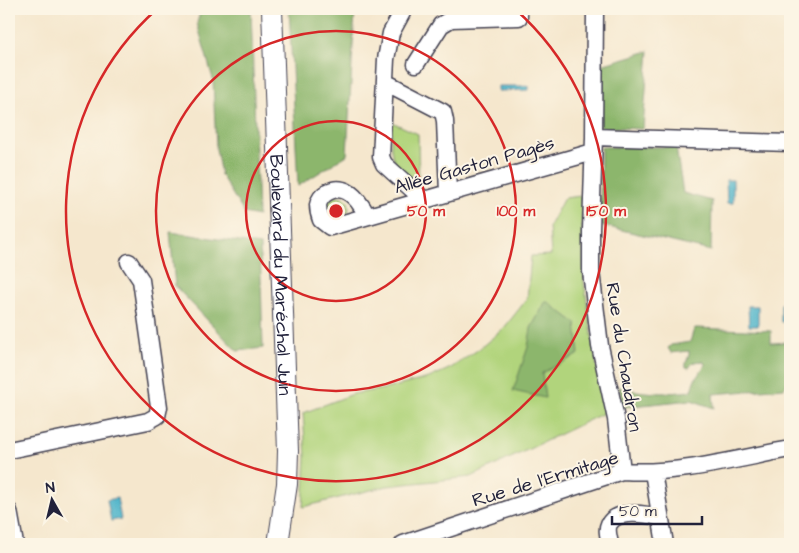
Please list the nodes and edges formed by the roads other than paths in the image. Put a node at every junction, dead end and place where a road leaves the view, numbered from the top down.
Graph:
1 (272, 9) edge
2 (404, 9) edge
3 (520, 9) edge
4 (595, 9) edge
5 (488, 13) edge
6 (416, 64) dead end
7 (385, 82) junction
8 (790, 143) edge
9 (594, 144) junction
10 (448, 193) junction
11 (424, 200) junction
12 (367, 216) dead end
13 (129, 262) dead end
14 (790, 449) edge
15 (9, 450) edge
16 (622, 471) junction
17 (652, 472) junction
18 (9, 511) edge
19 (660, 518) junction
20 (278, 542) edge
21 (15, 544) edge
22 (403, 544) edge
23 (610, 544) edge
24 (664, 544) edge

1 - 20 main road, Boulevard du Maréchal Juin
2 - 7 street
3 - 5 street
4 - 9 street, Rue du Chaudron
5 - 6 street
7 - 10 street
7 - 11 street
8 - 9 street, Allée Gaston Pagès
9 - 10 street, Allée Gaston Pagès
9 - 16 street, Rue du Chaudron
10 - 11 street, Allée Gaston Pagès
11 - 12 street, Allée Gaston Pagès
13 - 15 street
14 - 17 street, Rue de l'Ermitage
16 - 17 street, Rue de l'Ermitage
16 - 22 street, Rue de l'Ermitage
17 - 19 street
18 - 21 street
19 - 23 street
19 - 24 street

